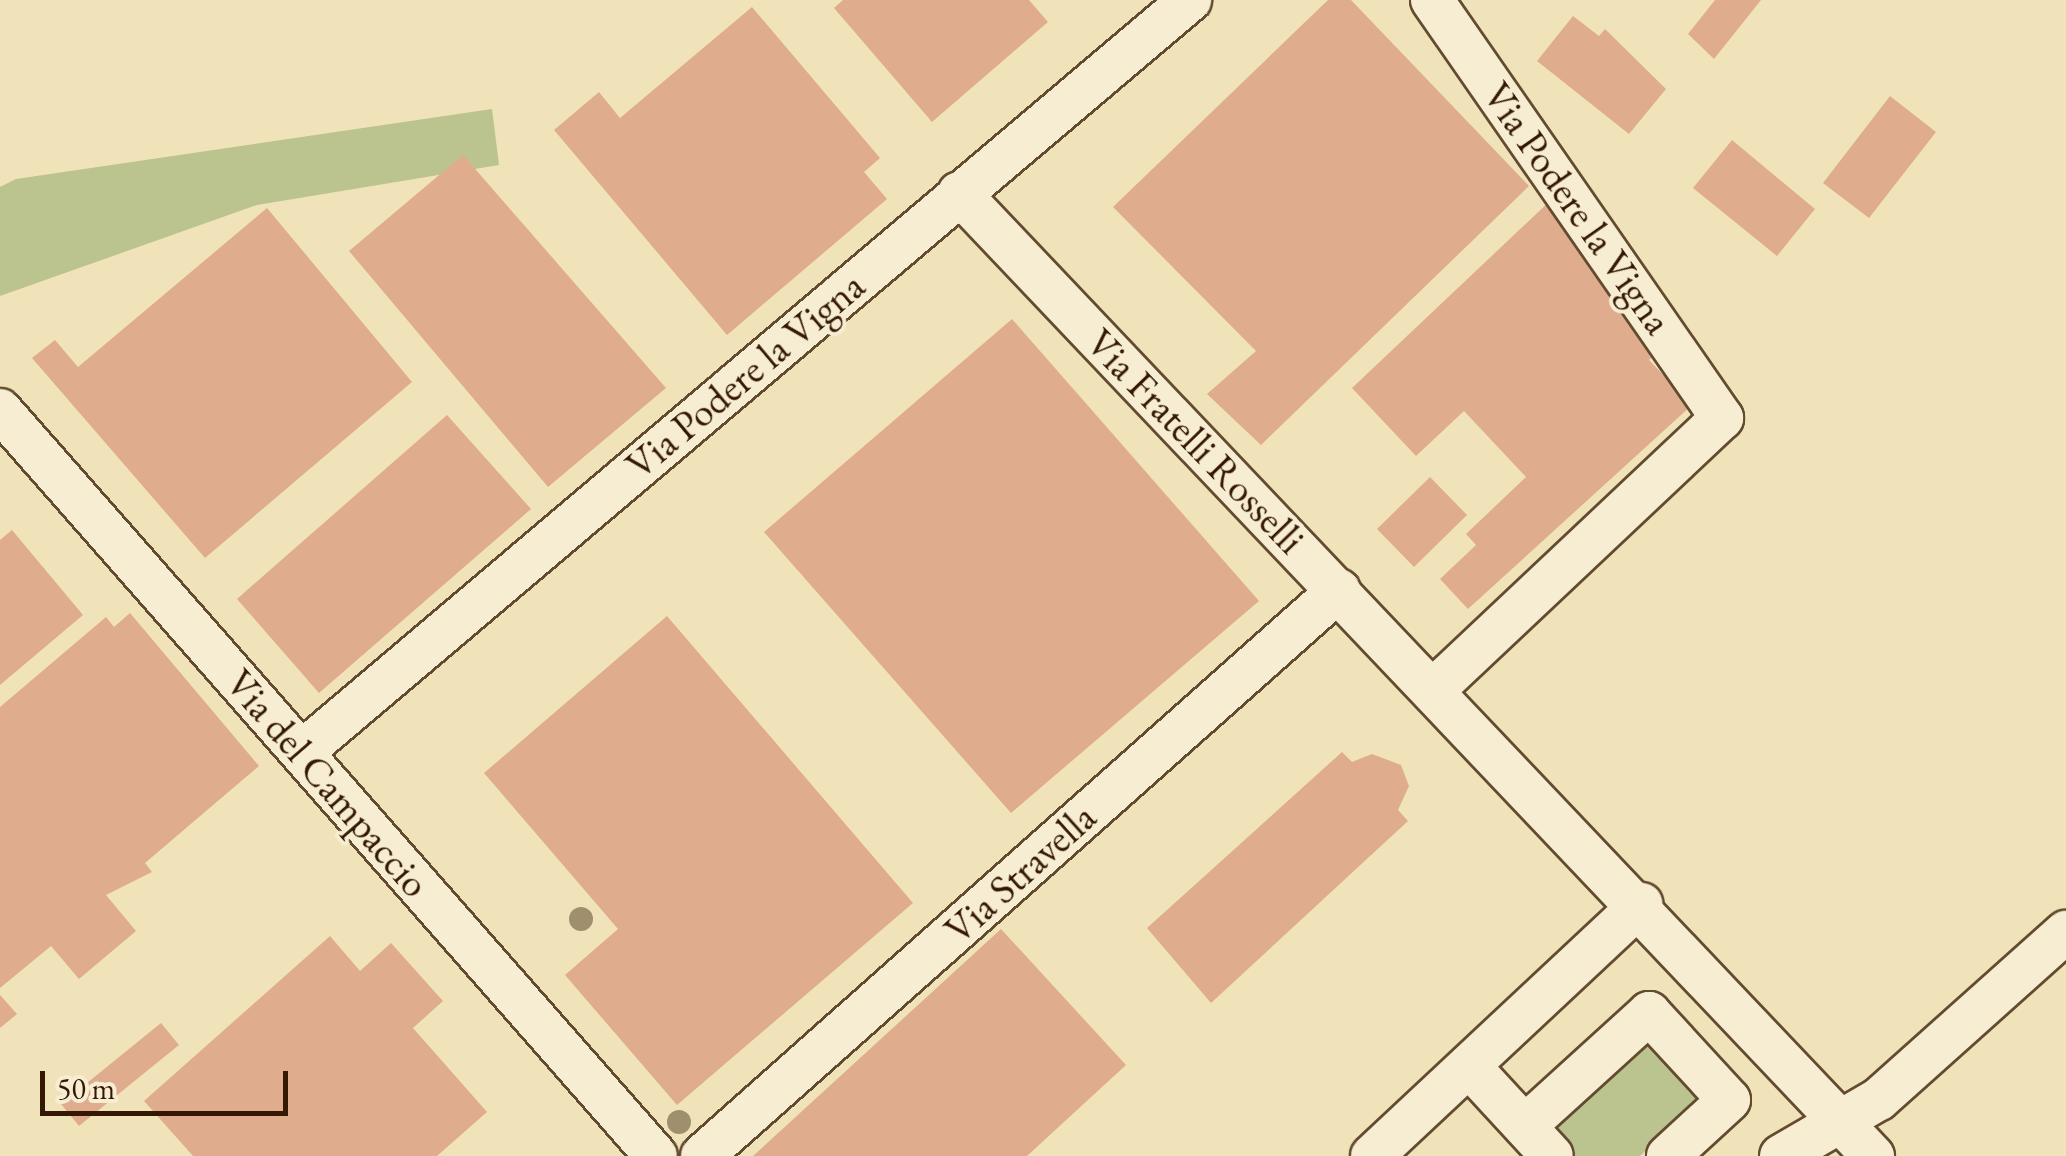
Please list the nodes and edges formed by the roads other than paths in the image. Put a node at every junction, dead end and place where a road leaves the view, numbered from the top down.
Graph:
1 (1190, 0) edge
2 (1432, 0) edge
3 (959, 192) junction
4 (0, 410) edge
5 (1339, 590) junction
6 (1434, 689) junction
7 (302, 752) junction
8 (2066, 899) edge
9 (1641, 904) junction
10 (2066, 932) edge
11 (1699, 965) junction
12 (1649, 1013) junction
13 (1469, 1066) junction
14 (1841, 1120) junction
15 (1538, 1141) edge
16 (656, 1156) edge
17 (702, 1156) edge
18 (1372, 1156) edge
19 (1668, 1156) edge
20 (1781, 1156) edge
21 (1812, 1156) edge
22 (1874, 1156) edge

1 - 3 street, Via Podere la Vigna
2 - 6 street, Via Podere la Vigna
3 - 5 street, Via Fratelli Rosselli
3 - 7 street, Via Podere la Vigna
4 - 7 street, Via del Campaccio
5 - 6 street, Via Fratelli Rosselli
5 - 17 street, Via Stravella
6 - 9 street, Via Fratelli Rosselli
7 - 16 street, Via del Campaccio
8 - 14 street
9 - 11 street, Via Fratelli Rosselli
9 - 13 street
10 - 14 street
11 - 12 street
11 - 14 street, Via Fratelli Rosselli
12 - 15 street
12 - 19 street
13 - 15 street
13 - 18 street
14 - 20 street
14 - 21 street
14 - 22 street, Via Fratelli Rosselli

